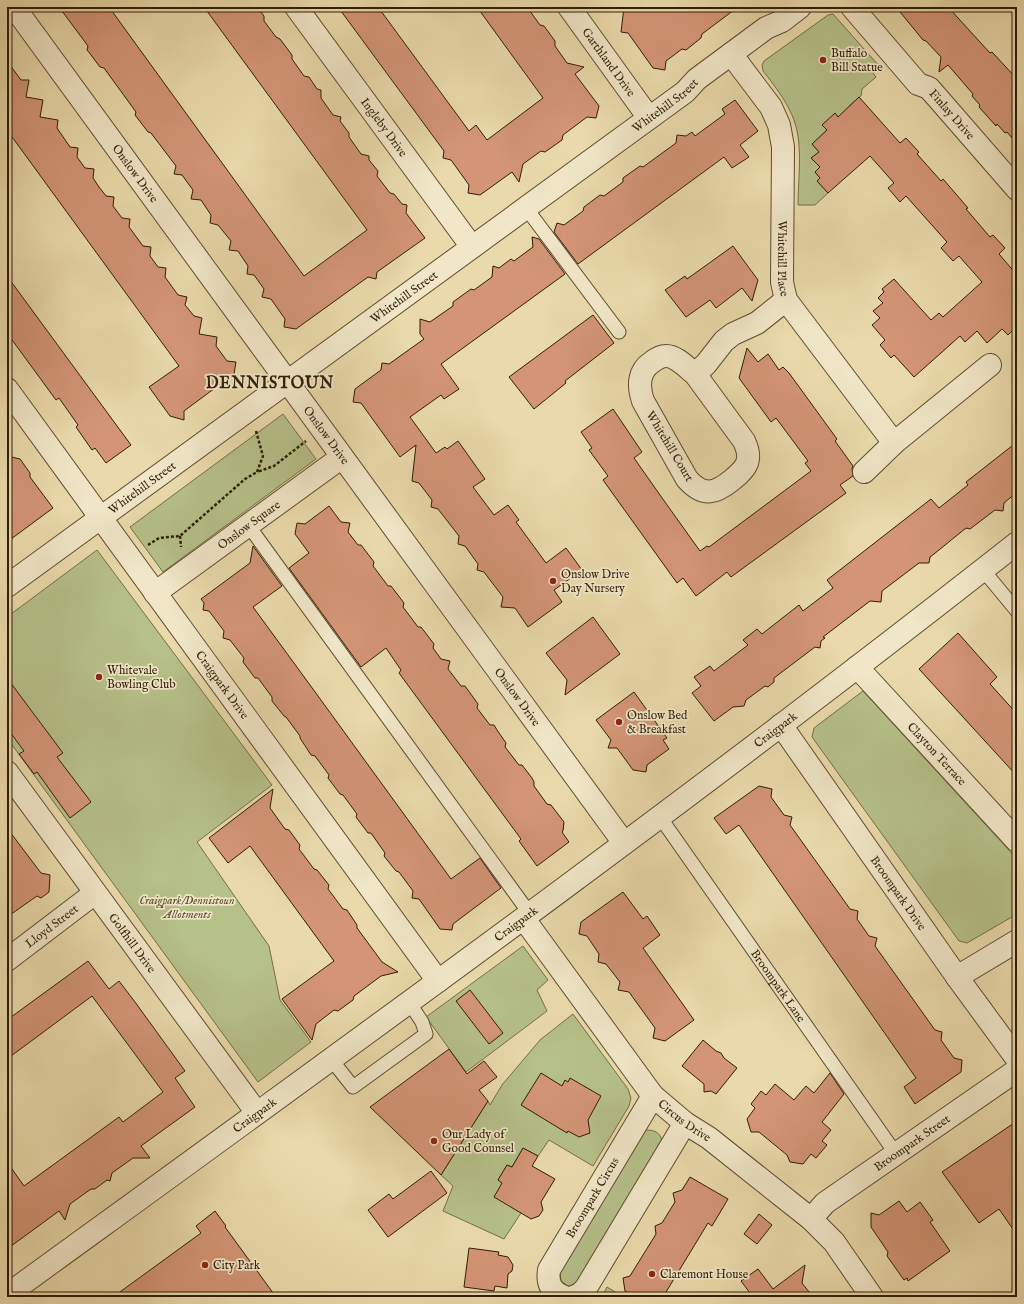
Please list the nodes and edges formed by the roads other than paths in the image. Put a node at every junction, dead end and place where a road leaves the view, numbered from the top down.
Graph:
1 (14, 7) edge
2 (296, 7) edge
3 (569, 7) edge
4 (800, 7) edge
5 (852, 7) edge
6 (731, 54) junction
7 (649, 118) junction
8 (1017, 189) edge
9 (526, 208) junction
10 (472, 247) junction
11 (786, 300) junction
12 (619, 332) dead end
13 (990, 365) dead end
14 (695, 374) junction
15 (288, 381) junction
16 (7, 389) edge
17 (894, 443) junction
18 (342, 457) junction
19 (864, 472) dead end
20 (101, 518) junction
21 (248, 525) junction
22 (1017, 543) edge
23 (983, 570) junction
24 (7, 586) edge
25 (156, 593) junction
26 (1017, 611) edge
27 (857, 667) junction
28 (781, 725) junction
29 (7, 772) edge
30 (660, 817) junction
31 (1017, 841) edge
32 (624, 844) junction
33 (95, 893) junction
34 (527, 916) junction
35 (1017, 941) edge
36 (7, 960) edge
37 (957, 977) junction
38 (438, 981) junction
39 (409, 1002) junction
40 (331, 1059) junction
41 (1017, 1059) edge
42 (1017, 1070) edge
43 (653, 1096) junction
44 (257, 1114) junction
45 (685, 1123) junction
46 (896, 1154) junction
47 (811, 1220) junction
48 (7, 1295) edge
49 (565, 1297) edge
50 (573, 1297) edge
51 (872, 1297) edge

1 - 15 street, Onslow Drive
2 - 10 street, Ingleby Drive
3 - 7 street, Garthland Drive
4 - 6 street, Whitehill Street
5 - 8 street, Finlay Drive
6 - 7 street, Whitehill Street
6 - 11 street, Whitehill Place
7 - 9 street, Whitehill Street
9 - 10 street, Whitehill Street
9 - 12 lane
10 - 15 street, Whitehill Street
11 - 14 street
11 - 17 street, Whitehill Place
13 - 17 street
14 - 14 street, Whitehill Court
15 - 18 street, Onslow Drive
15 - 20 street, Whitehill Street
16 - 20 street, Craigpark Drive
17 - 19 street
18 - 21 street, Onslow Square
18 - 32 street, Onslow Drive
20 - 24 street, Whitehill Street
20 - 25 street, Craigpark Drive
21 - 25 street, Onslow Square
21 - 34 lane
22 - 23 street, Craigpark
23 - 26 lane
23 - 27 street, Craigpark
25 - 38 street, Craigpark Drive
27 - 28 street, Craigpark
27 - 31 street, Clayton Terrace
28 - 30 street, Craigpark
28 - 37 street, Broompark Drive
29 - 33 street, Golfhill Drive
30 - 32 street, Craigpark
30 - 46 lane, Broompark Lane
32 - 34 street, Craigpark
33 - 36 street, Lloyd Street
33 - 44 street, Golfhill Drive
34 - 38 street, Craigpark
34 - 43 street, Circus Drive
35 - 37 street
37 - 41 street, Broompark Drive
38 - 39 street, Craigpark
39 - 40 street, Craigpark
39 - 40 lane
40 - 44 street, Craigpark
42 - 46 street, Broompark Street
43 - 45 street, Circus Drive
43 - 49 street, Broompark Circus
44 - 48 street, Craigpark
45 - 47 street, Circus Drive
45 - 50 street
46 - 47 street, Broompark Street
47 - 51 street, Circus Drive

